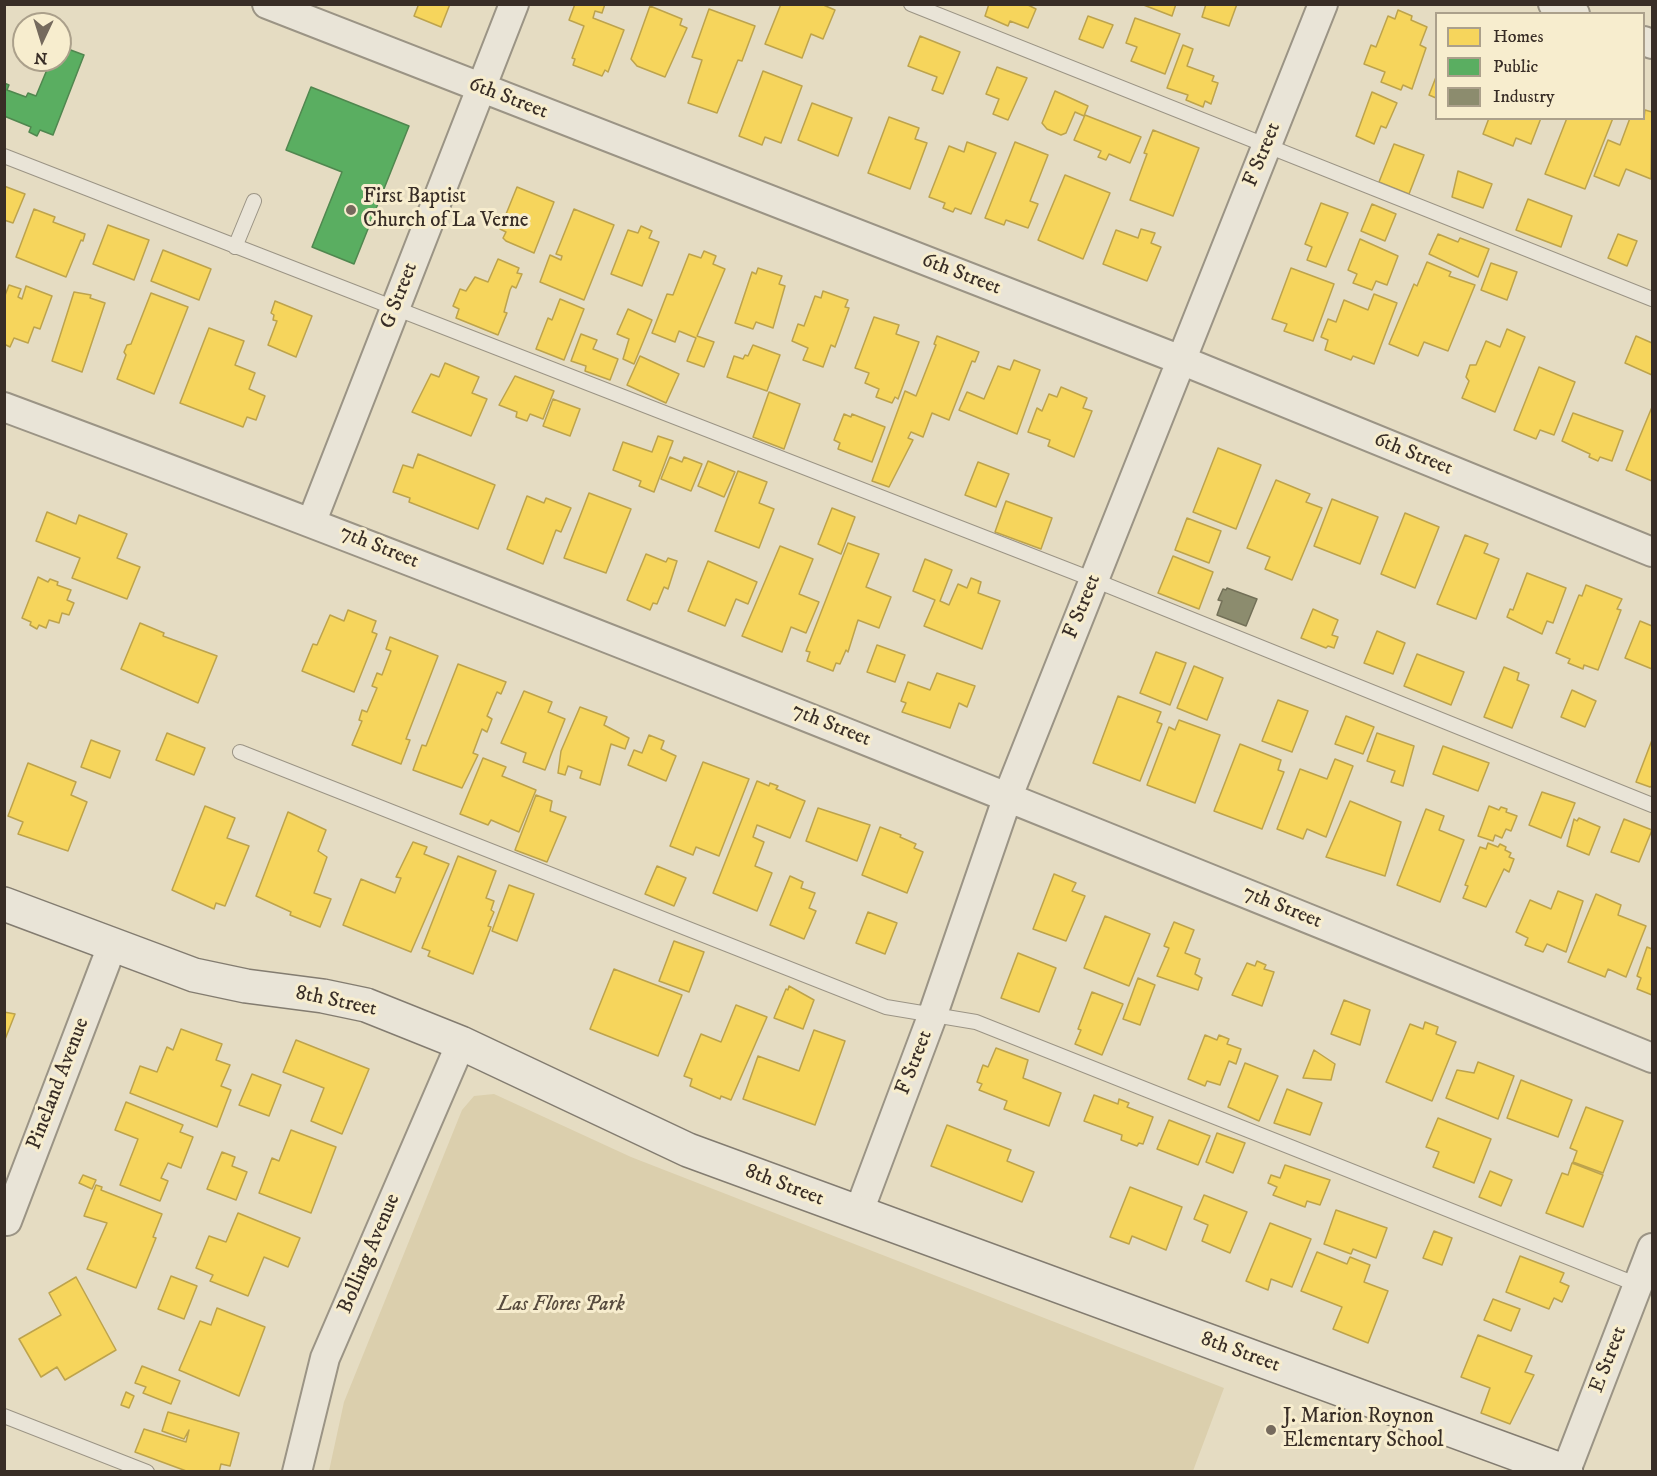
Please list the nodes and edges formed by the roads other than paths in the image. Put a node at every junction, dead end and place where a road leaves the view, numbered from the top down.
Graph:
1 (267, 4) edge
2 (514, 4) edge
3 (911, 4) edge
4 (1323, 4) edge
5 (1553, 4) edge
6 (1571, 12) edge
7 (480, 88) junction
8 (1267, 145) junction
9 (4, 156) edge
10 (254, 201) dead end
11 (235, 247) junction
12 (1653, 299) edge
13 (395, 310) junction
14 (1181, 360) junction
15 (4, 406) edge
16 (312, 521) junction
17 (1653, 552) edge
18 (1094, 580) junction
19 (240, 752) dead end
20 (1008, 796) junction
21 (1653, 805) edge
22 (4, 904) edge
23 (112, 946) junction
24 (933, 1014) junction
25 (461, 1043) junction
26 (1653, 1059) edge
27 (858, 1214) junction
28 (6, 1221) dead end
29 (1653, 1248) edge
30 (1638, 1285) junction
31 (4, 1416) edge
32 (1566, 1471) edge
33 (147, 1472) edge
34 (297, 1472) edge

1 - 7 street, 6th Street
2 - 7 street, G Street
3 - 8 lane
4 - 8 street, F Street
5 - 6 street
7 - 13 street, G Street
7 - 14 street, 6th Street
8 - 12 lane
8 - 14 street, F Street
9 - 11 lane
10 - 11 lane
11 - 13 lane
13 - 16 street, G Street
13 - 18 lane
14 - 17 street, 6th Street
14 - 18 street, F Street
15 - 16 street, 7th Street
16 - 20 street, 7th Street
18 - 20 street, F Street
18 - 21 lane
19 - 24 lane
20 - 24 street, F Street
20 - 26 street, 7th Street
22 - 23 street, 8th Street
23 - 25 street, 8th Street
23 - 28 street, Pineland Avenue
24 - 27 street, F Street
24 - 30 lane
25 - 27 street, 8th Street
25 - 34 street, Bolling Avenue
27 - 32 street, 8th Street
29 - 30 street, E Street
30 - 32 street, E Street
31 - 33 lane

